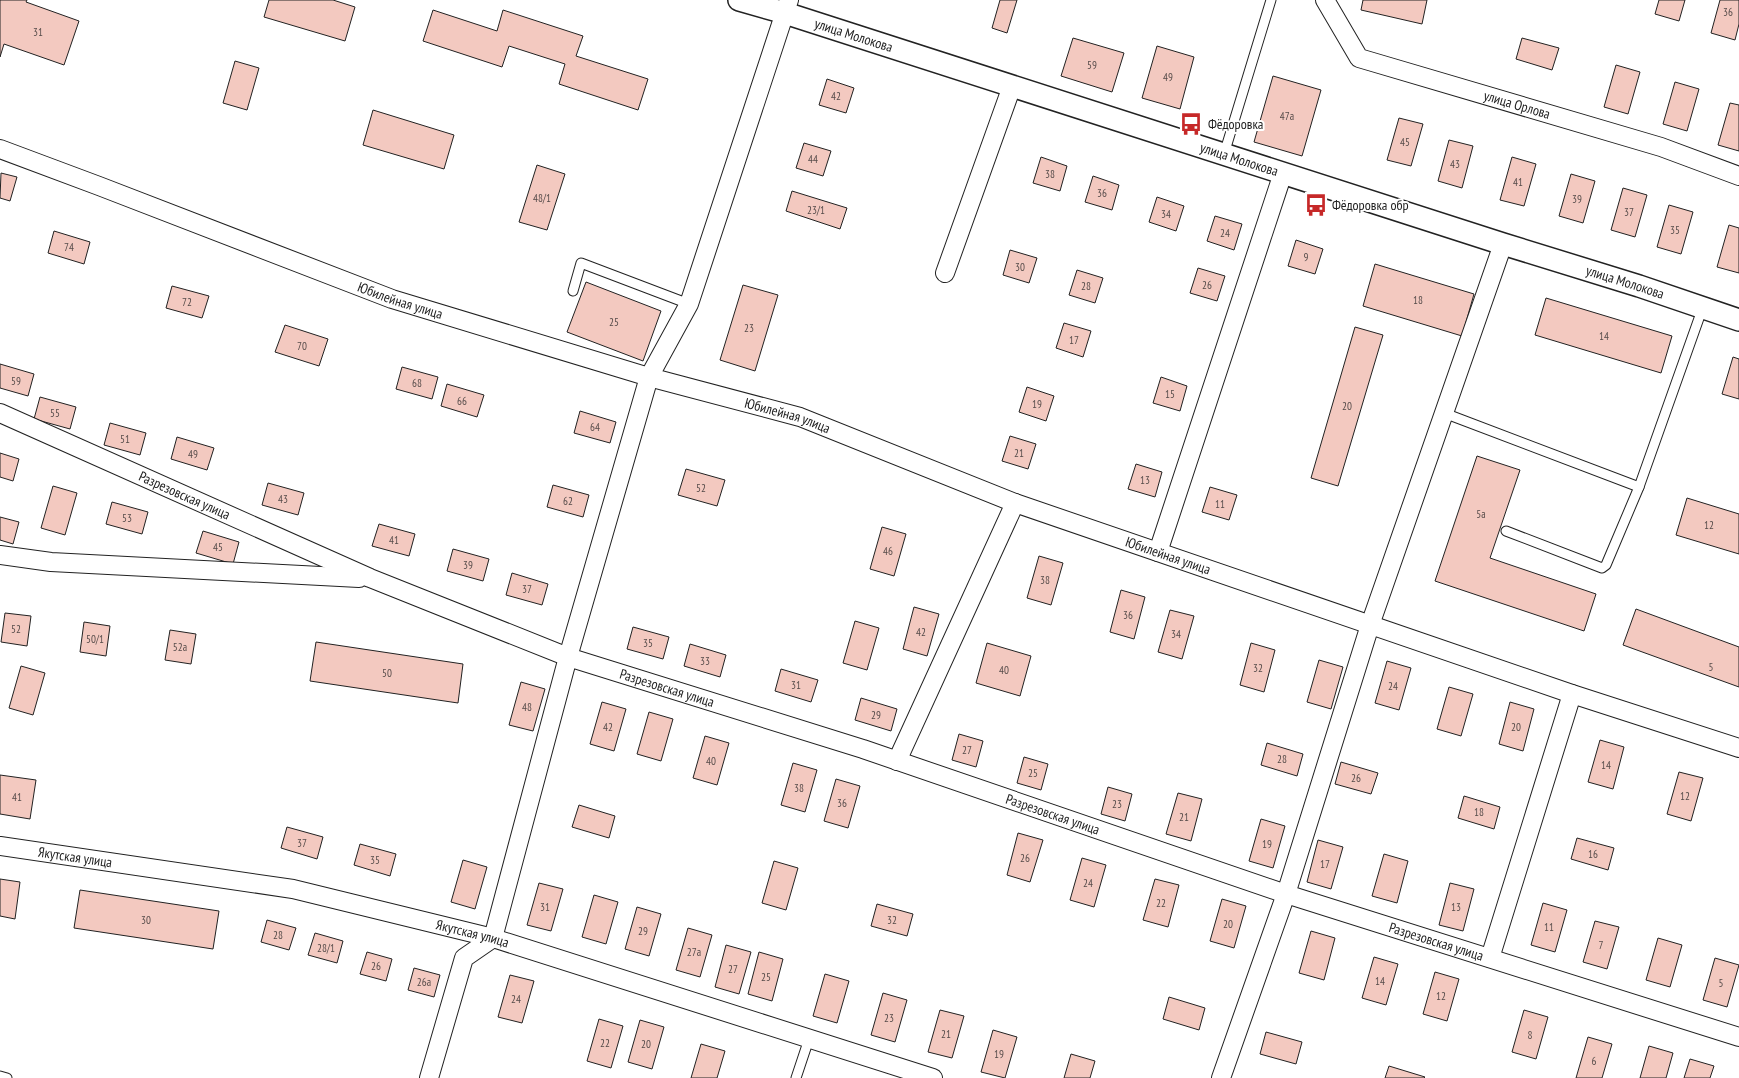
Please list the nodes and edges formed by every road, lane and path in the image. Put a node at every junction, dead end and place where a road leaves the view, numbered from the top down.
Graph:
1 (739, 0) edge
2 (1271, 0) edge
3 (1325, 0) edge
4 (787, 7) edge
5 (1012, 86) junction
6 (0, 149) edge
7 (1224, 154) junction
8 (1283, 173) junction
9 (1739, 176) edge
10 (1504, 244) junction
11 (945, 272) dead end
12 (573, 291) dead end
13 (689, 304) junction
14 (1703, 307) junction
15 (1739, 320) edge
16 (650, 377) junction
17 (1444, 412) junction
18 (0, 413) edge
19 (1639, 487) junction
20 (1015, 503) junction
21 (1506, 531) dead end
22 (1158, 552) junction
23 (0, 555) edge
24 (370, 578) junction
25 (1370, 625) junction
26 (568, 657) junction
27 (1572, 694) junction
28 (1739, 748) edge
29 (897, 761) junction
30 (0, 846) edge
31 (1286, 894) junction
32 (493, 938) junction
33 (1490, 958) junction
34 (1739, 1036) edge
35 (809, 1039) junction
36 (0, 1076) edge
37 (7, 1078) edge
38 (429, 1078) edge
39 (796, 1078) edge
40 (933, 1078) edge
41 (1221, 1078) edge

1 - 4 street, улица Молокова
2 - 7 lane
3 - 9 street, улица Орлова
4 - 5 street, улица Молокова
4 - 13 street
5 - 7 street, улица Молокова
5 - 11 street
6 - 16 street, Юбилейная улица
7 - 8 street, улица Молокова
8 - 10 street, улица Молокова
8 - 22 street
10 - 14 street, улица Молокова
10 - 17 street
12 - 13 lane
13 - 16 street
14 - 15 street, улица Молокова
14 - 19 lane
16 - 20 street, Юбилейная улица
16 - 26 street
17 - 19 lane
17 - 25 street
18 - 24 street, Разрезовская улица
19 - 21 lane
20 - 22 street, Юбилейная улица
20 - 29 street
22 - 25 street, Юбилейная улица
23 - 24 street, Разрезовская улица
24 - 26 street, Разрезовская улица
25 - 27 street, Юбилейная улица
25 - 31 street
26 - 29 street, Разрезовская улица
26 - 32 street
27 - 28 street, Юбилейная улица
27 - 33 street
29 - 31 street, Разрезовская улица
30 - 32 street, Якутская улица
31 - 33 street, Разрезовская улица
31 - 41 street
32 - 35 street, Якутская улица
32 - 38 street
33 - 34 street, Разрезовская улица
35 - 39 lane
35 - 40 street, Якутская улица
36 - 37 lane

